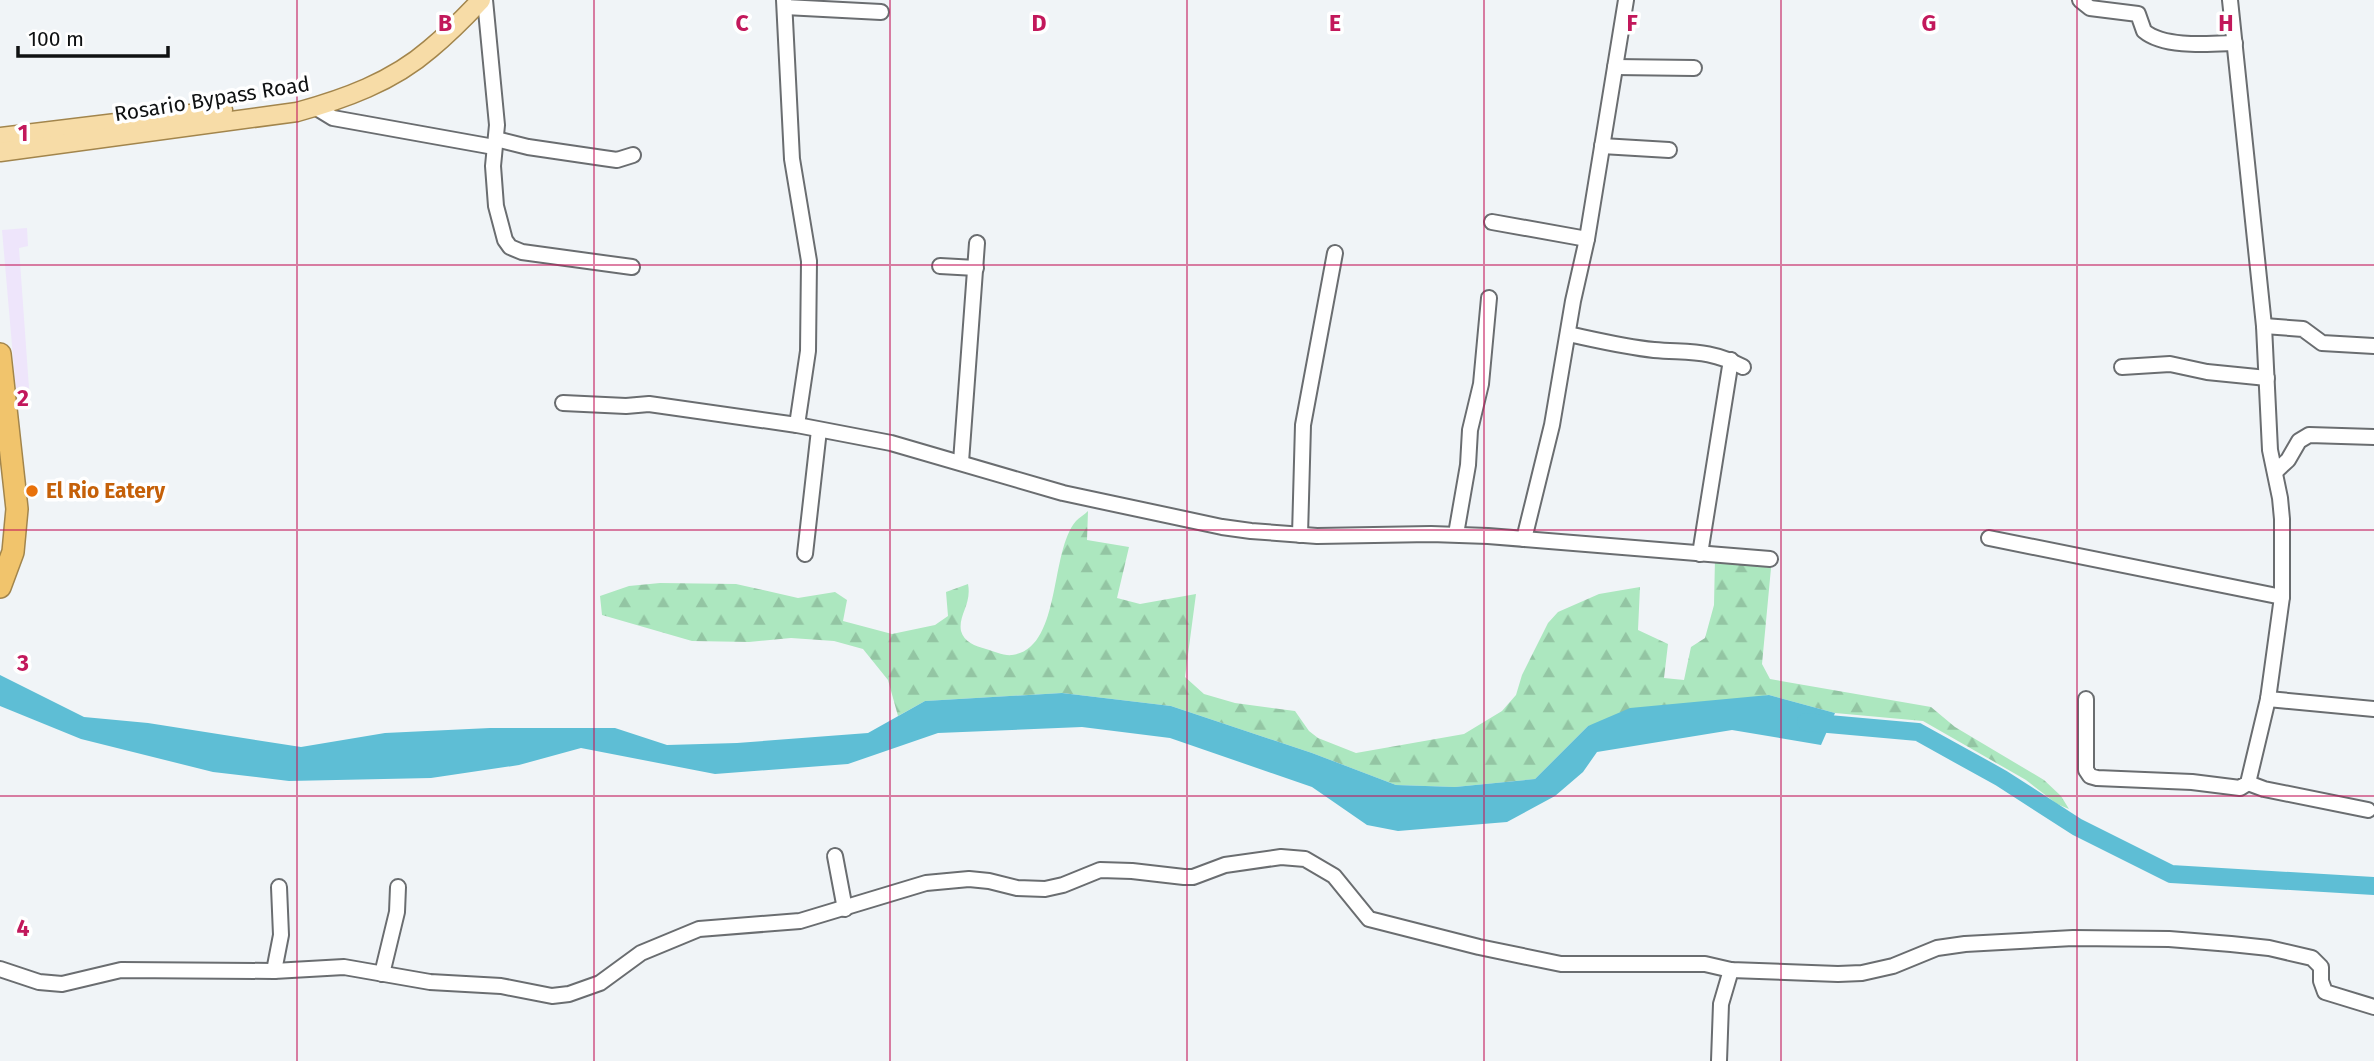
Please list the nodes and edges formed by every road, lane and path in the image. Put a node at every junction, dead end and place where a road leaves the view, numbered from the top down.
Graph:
1 (467, 0) edge
2 (483, 0) edge
3 (1626, 0) edge
4 (2080, 0) edge
5 (2231, 0) edge
6 (784, 3) edge
7 (881, 12) dead end
8 (2235, 43) junction
9 (1615, 66) junction
10 (1694, 68) dead end
11 (315, 107) junction
12 (0, 136) edge
13 (495, 143) junction
14 (1602, 146) junction
15 (1669, 150) dead end
16 (0, 152) edge
17 (633, 155) dead end
18 (1492, 222) dead end
19 (1587, 239) junction
20 (977, 243) dead end
21 (1335, 253) dead end
22 (940, 266) dead end
23 (632, 267) dead end
24 (976, 268) junction
25 (1489, 298) dead end
26 (2264, 326) junction
27 (1568, 334) junction
28 (2374, 346) edge
29 (0, 354) edge
30 (2122, 367) dead end
31 (2267, 378) junction
32 (562, 403) dead end
33 (797, 425) junction
34 (819, 430) junction
35 (2374, 437) edge
36 (961, 462) junction
37 (2275, 472) junction
38 (1456, 534) junction
39 (1300, 535) junction
40 (1989, 538) dead end
41 (1524, 539) junction
42 (804, 554) dead end
43 (1700, 554) junction
44 (1770, 559) dead end
45 (0, 587) edge
46 (2282, 597) junction
47 (2086, 699) dead end
48 (2268, 699) junction
49 (2374, 709) edge
50 (2248, 783) junction
51 (2368, 810) dead end
52 (835, 856) dead end
53 (279, 887) dead end
54 (398, 887) dead end
55 (845, 909) junction
56 (0, 969) edge
57 (1731, 970) junction
58 (274, 971) junction
59 (382, 974) junction
60 (2374, 1007) edge
61 (1718, 1061) edge

1 - 12 main road, Rosario Bypass Road
2 - 11 main road, Rosario Bypass Road
2 - 13 street
3 - 9 street
4 - 8 street
5 - 8 street
6 - 7 street
6 - 33 street
8 - 26 street
9 - 10 street
9 - 14 street
11 - 13 street
11 - 16 main road, Rosario Bypass Road
13 - 17 street
13 - 23 street
14 - 15 street
14 - 19 street
18 - 19 street
19 - 27 street
20 - 24 street
21 - 39 street
22 - 24 street
24 - 36 street
25 - 38 street
26 - 28 street
26 - 31 street
27 - 41 street
27 - 43 street
29 - 45 highway
30 - 31 street
31 - 37 street
32 - 33 street
33 - 34 street
34 - 36 street
34 - 42 street
35 - 37 street
36 - 39 street
37 - 46 street
38 - 39 street
38 - 41 street
40 - 46 street
41 - 43 street
43 - 44 street
46 - 48 street
47 - 50 street
48 - 49 street
48 - 50 street
50 - 51 street
52 - 55 street
53 - 58 street
54 - 59 street
55 - 57 street
55 - 59 street
56 - 58 street
57 - 60 street
57 - 61 street
58 - 59 street

